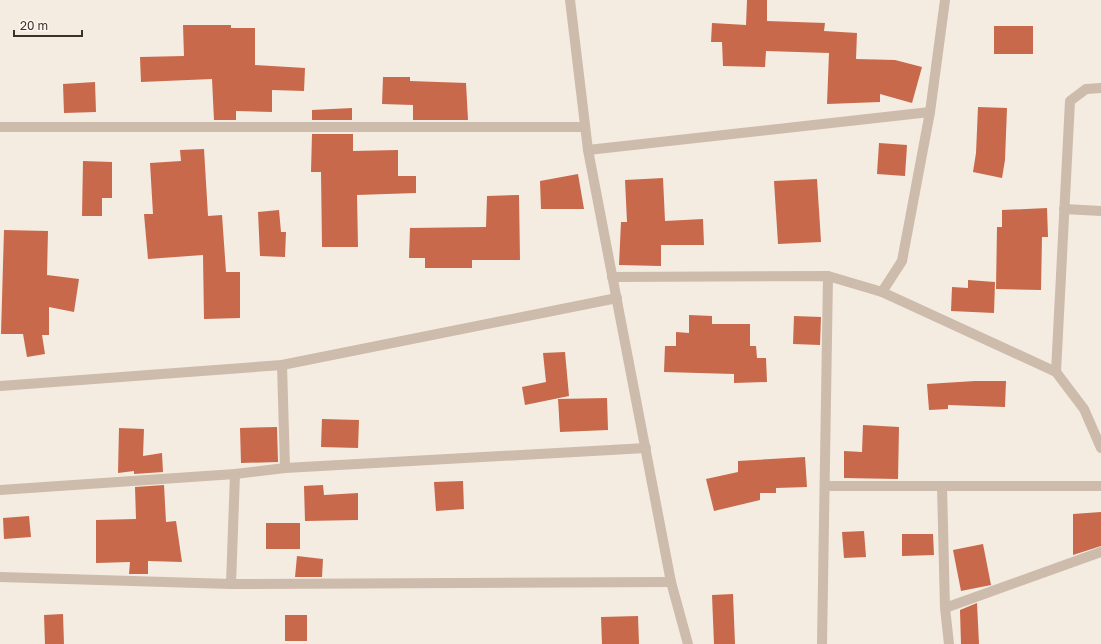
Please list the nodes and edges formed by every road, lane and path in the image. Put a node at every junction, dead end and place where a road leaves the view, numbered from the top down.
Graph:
1 (570, 0) edge
2 (945, 0) edge
3 (1101, 88) edge
4 (930, 112) junction
5 (0, 127) edge
6 (585, 127) junction
7 (588, 150) junction
8 (1064, 209) junction
9 (1101, 210) edge
10 (828, 276) junction
11 (612, 277) junction
12 (882, 292) junction
13 (617, 298) junction
14 (282, 365) junction
15 (1056, 372) junction
16 (0, 386) edge
17 (646, 448) junction
18 (1101, 448) edge
19 (285, 468) junction
20 (234, 474) junction
21 (825, 486) junction
22 (942, 486) junction
23 (1101, 486) edge
24 (0, 490) edge
25 (1101, 552) edge
26 (0, 577) edge
27 (671, 582) junction
28 (230, 584) junction
29 (945, 608) junction
30 (688, 644) edge
31 (822, 644) edge
32 (949, 644) edge

1 - 6 street
2 - 4 street
3 - 8 street
4 - 7 street
4 - 12 street
5 - 6 street
6 - 7 street
7 - 11 street
8 - 9 street
8 - 15 street
10 - 11 street
10 - 12 street
10 - 21 street
11 - 13 street
12 - 15 street
13 - 14 street
13 - 17 street
14 - 16 street
14 - 19 street
15 - 18 street
17 - 19 street
17 - 27 street
19 - 20 street
20 - 24 street
20 - 28 street
21 - 22 street
21 - 31 street
22 - 23 street
22 - 29 street
25 - 29 street
26 - 28 street
27 - 28 street
27 - 30 street
29 - 32 street

